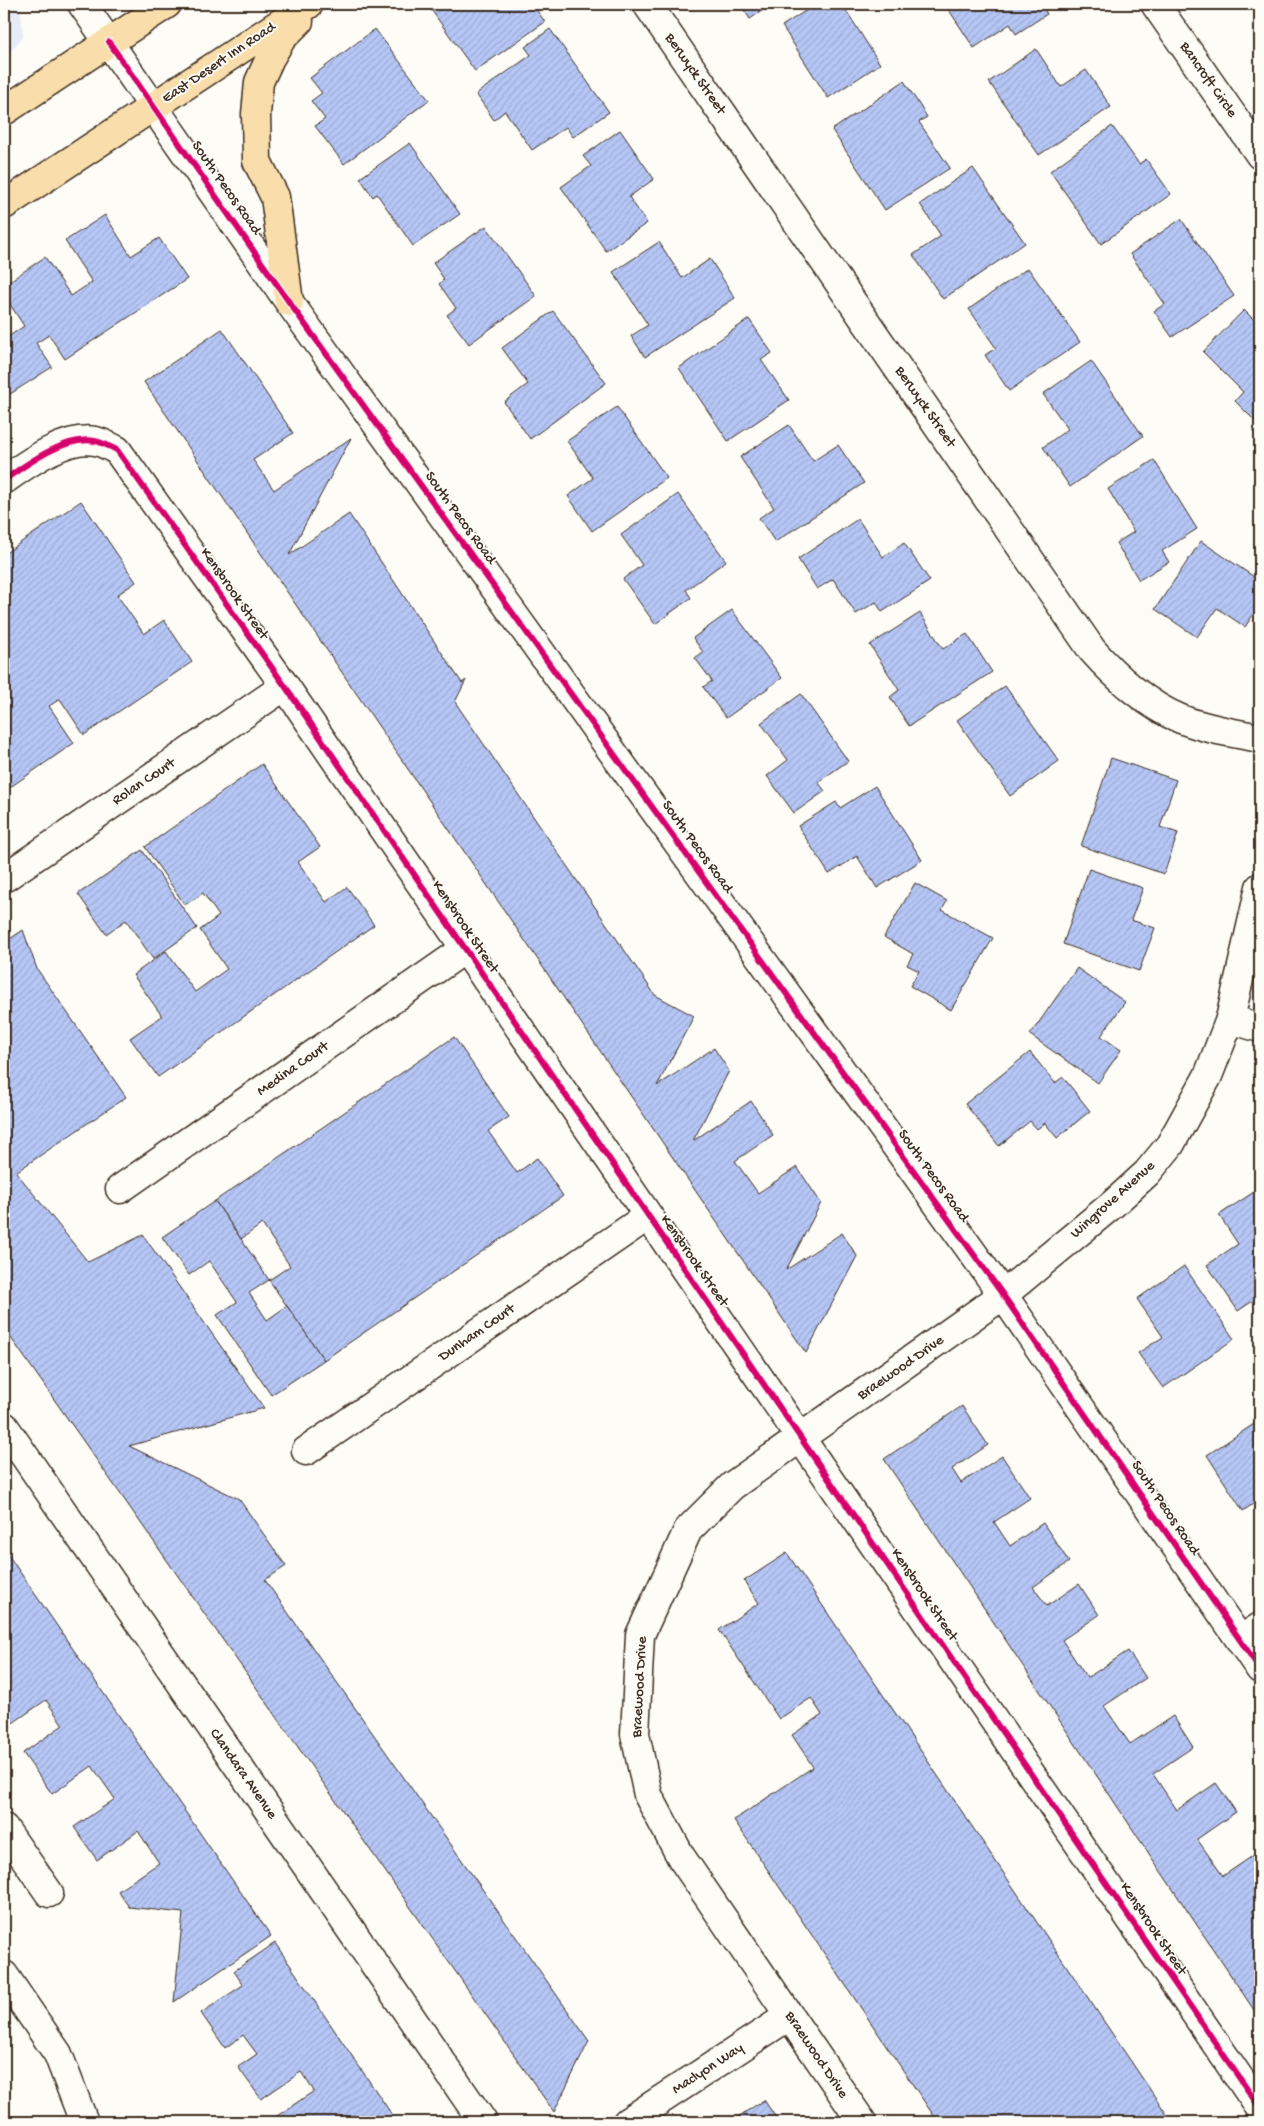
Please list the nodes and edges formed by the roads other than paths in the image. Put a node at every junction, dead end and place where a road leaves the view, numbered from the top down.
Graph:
1 (82, 4) edge
2 (167, 4) edge
3 (309, 4) edge
4 (316, 4) edge
5 (647, 4) edge
6 (1155, 4) edge
7 (109, 42) junction
8 (154, 107) junction
9 (4, 111) edge
10 (1260, 156) edge
11 (4, 205) edge
12 (289, 302) junction
13 (4, 480) edge
14 (285, 686) junction
15 (1260, 738) edge
16 (4, 878) edge
17 (1260, 887) edge
18 (465, 949) junction
19 (1230, 1019) junction
20 (1260, 1028) edge
21 (120, 1189) dead end
22 (648, 1216) junction
23 (1003, 1295) junction
24 (4, 1426) edge
25 (801, 1438) junction
26 (306, 1451) dead end
27 (1250, 1633) edge
28 (1260, 1669) edge
29 (4, 1828) edge
30 (49, 1893) dead end
31 (4, 1975) edge
32 (789, 2016) junction
33 (1260, 2106) edge
34 (84, 2122) edge
35 (483, 2122) edge
36 (627, 2122) edge
37 (862, 2122) edge

1 - 7 street, South Pecos Road
2 - 7 main road
3 - 8 main road, East Desert Inn Road
4 - 12 main road
5 - 15 street, Berwyck Street
6 - 10 street, Bancroft Circle
7 - 8 street, South Pecos Road
7 - 9 main road
8 - 11 main road, East Desert Inn Road
8 - 12 street, South Pecos Road
12 - 23 street, South Pecos Road
13 - 14 street, Kensbrook Street
14 - 16 street, Rolan Court
14 - 18 street, Kensbrook Street
17 - 19 street, Wingrove Avenue
18 - 21 street, Medina Court
18 - 22 street, Kensbrook Street
19 - 20 street
19 - 23 street, Wingrove Avenue
22 - 25 street, Kensbrook Street
22 - 26 street, Dunham Court
23 - 25 street, Braewood Drive
23 - 27 street, South Pecos Road
24 - 35 street, Clandara Avenue
25 - 32 street, Braewood Drive
25 - 33 street, Kensbrook Street
27 - 28 street, South Pecos Road
29 - 30 street
31 - 34 street
32 - 36 street, Maclyon Way
32 - 37 street, Braewood Drive

